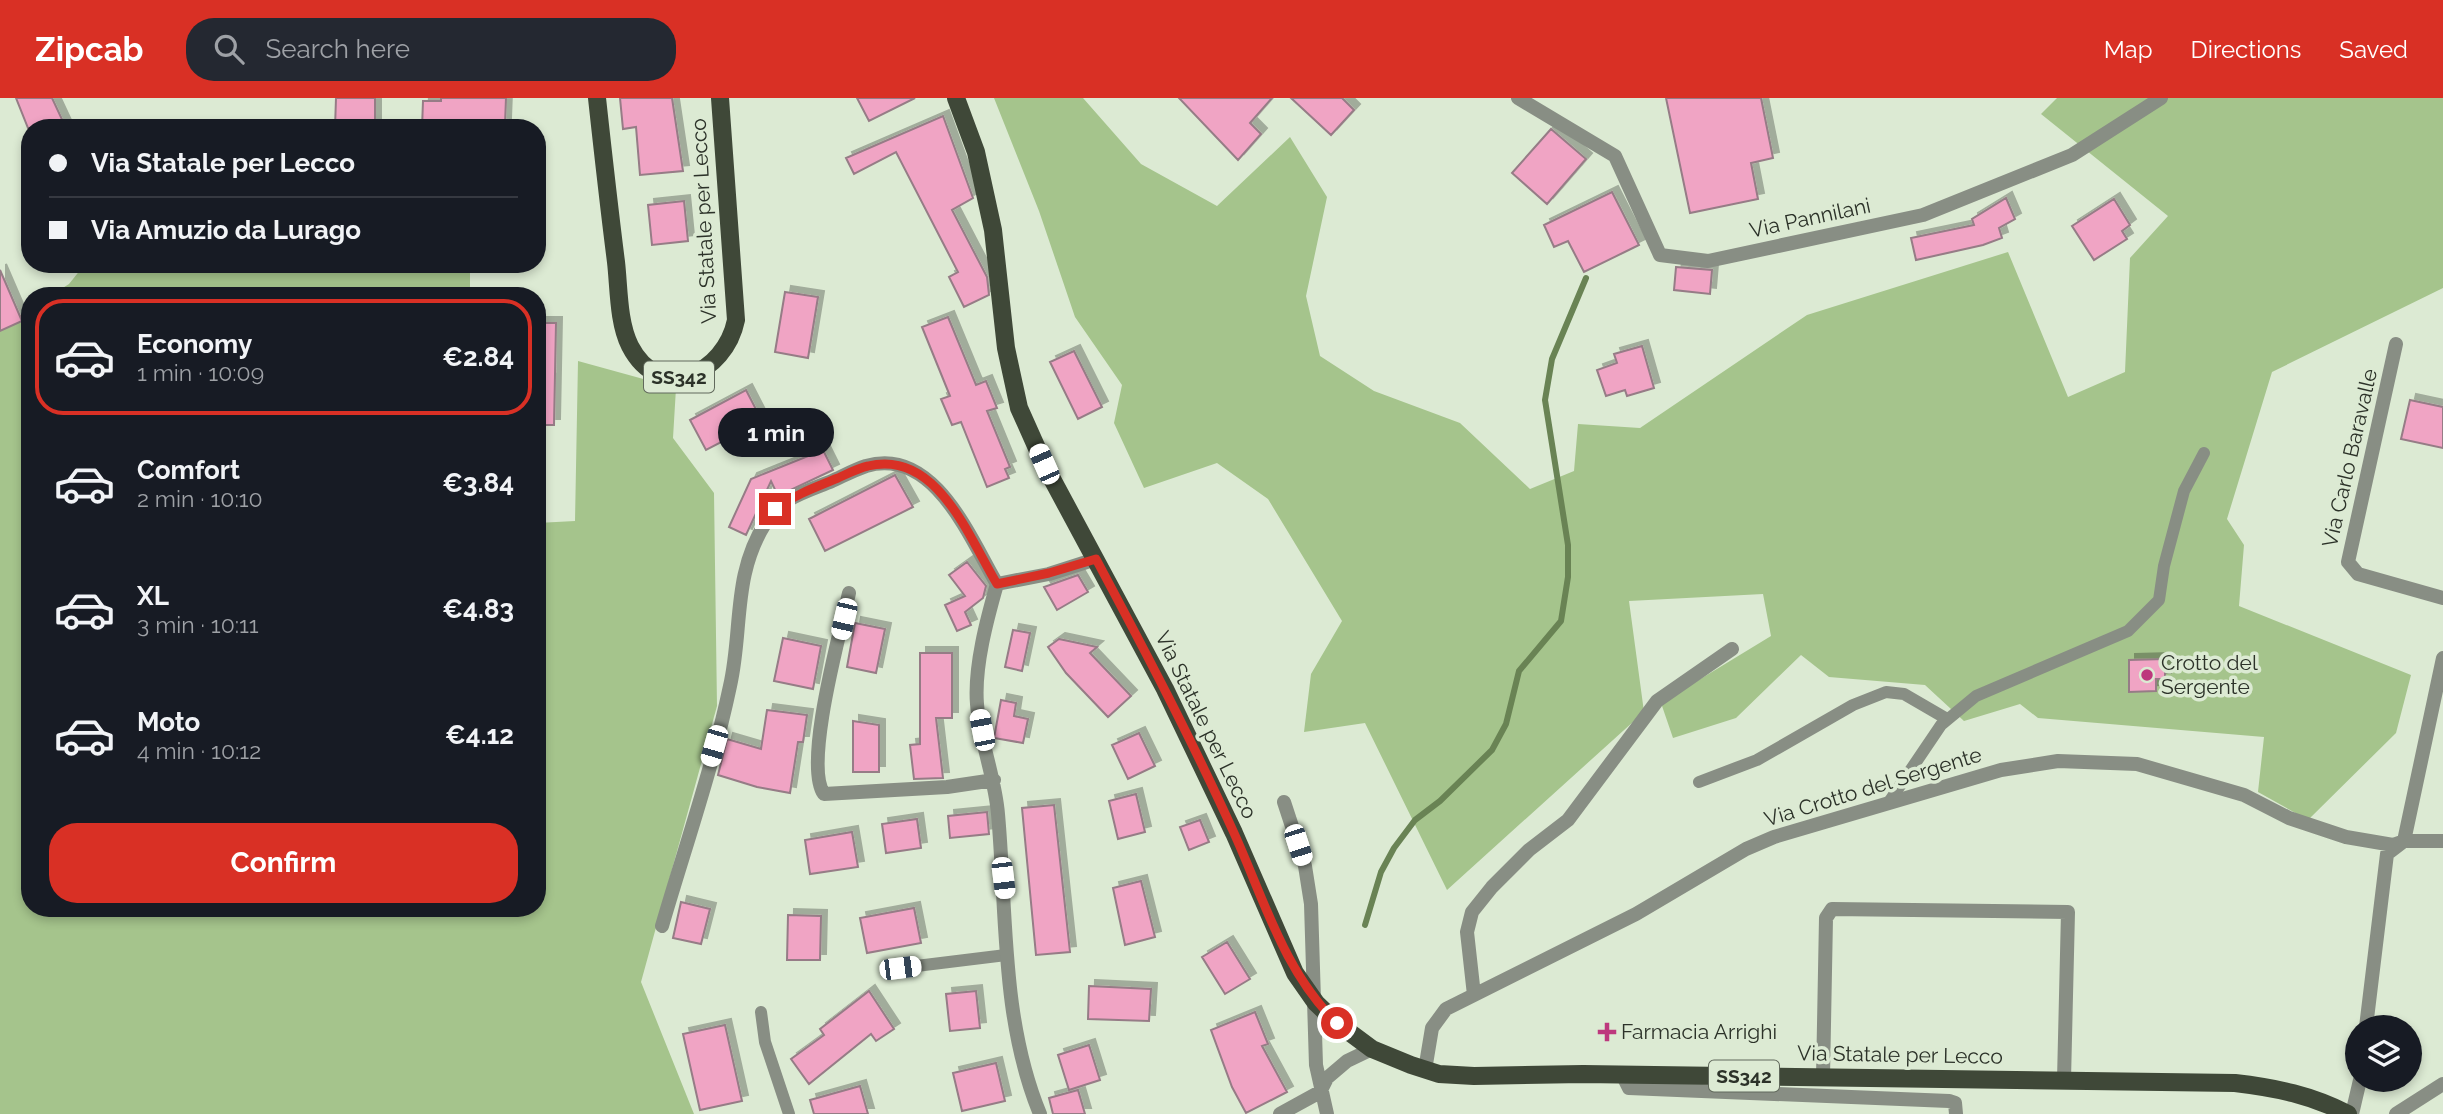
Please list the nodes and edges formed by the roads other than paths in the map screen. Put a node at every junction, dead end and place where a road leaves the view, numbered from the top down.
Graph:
1 (597, 98) edge
2 (720, 98) edge
3 (956, 98) edge
4 (1518, 98) edge
5 (2161, 98) edge
6 (2396, 344) dead end
7 (2204, 453) dead end
8 (1096, 559) junction
9 (997, 584) junction
10 (849, 593) dead end
11 (2443, 598) edge
12 (1732, 649) dead end
13 (2443, 658) edge
14 (1947, 719) junction
15 (993, 780) junction
16 (1699, 782) dead end
17 (1284, 802) dead end
18 (1889, 802) junction
19 (2404, 841) junction
20 (2443, 841) edge
21 (662, 926) dead end
22 (1006, 954) junction
23 (900, 968) dead end
24 (1474, 995) junction
25 (1316, 1003) junction
26 (761, 1012) dead end
27 (2367, 1015) edge
28 (1372, 1049) junction
29 (1425, 1070) junction
30 (1622, 1074) junction
31 (1823, 1077) junction
32 (2064, 1080) junction
33 (2443, 1084) edge
34 (1320, 1092) junction
35 (2356, 1092) edge
36 (789, 1114) edge
37 (1040, 1114) edge
38 (1280, 1114) edge
39 (1327, 1114) edge
40 (1956, 1114) edge
41 (2350, 1114) edge
42 (2396, 1114) edge

1 - 2 main road, Via Statale per Lecco / SS342
3 - 8 main road, Via Statale per Lecco / SS342
4 - 5 street, Via Pannilani
6 - 11 street, Via Carlo Baravalle
7 - 14 lane
8 - 9 street
8 - 25 main road, Via Statale per Lecco / SS342
9 - 15 street
9 - 21 street
10 - 15 street
12 - 24 street
13 - 19 street
14 - 16 lane
14 - 18 lane
15 - 22 street
17 - 25 street
18 - 19 street, Via Crotto del Sergente
18 - 24 street, Via Crotto del Sergente
19 - 20 street, Via Crotto del Sergente
19 - 27 street
22 - 23 lane
22 - 37 street
24 - 29 street, Via Crotto del Sergente
25 - 28 main road, Via Statale per Lecco / SS342
25 - 34 street
26 - 36 lane
28 - 29 main road, Via Statale per Lecco / SS342
28 - 34 street
29 - 30 main road, Via Statale per Lecco / SS342
30 - 31 main road, Via Statale per Lecco / SS342
30 - 40 street
31 - 32 main road, Via Statale per Lecco / SS342
31 - 32 street
32 - 41 main road, Via Statale per Lecco / SS342
33 - 42 street
34 - 38 street
34 - 39 street
35 - 41 street

